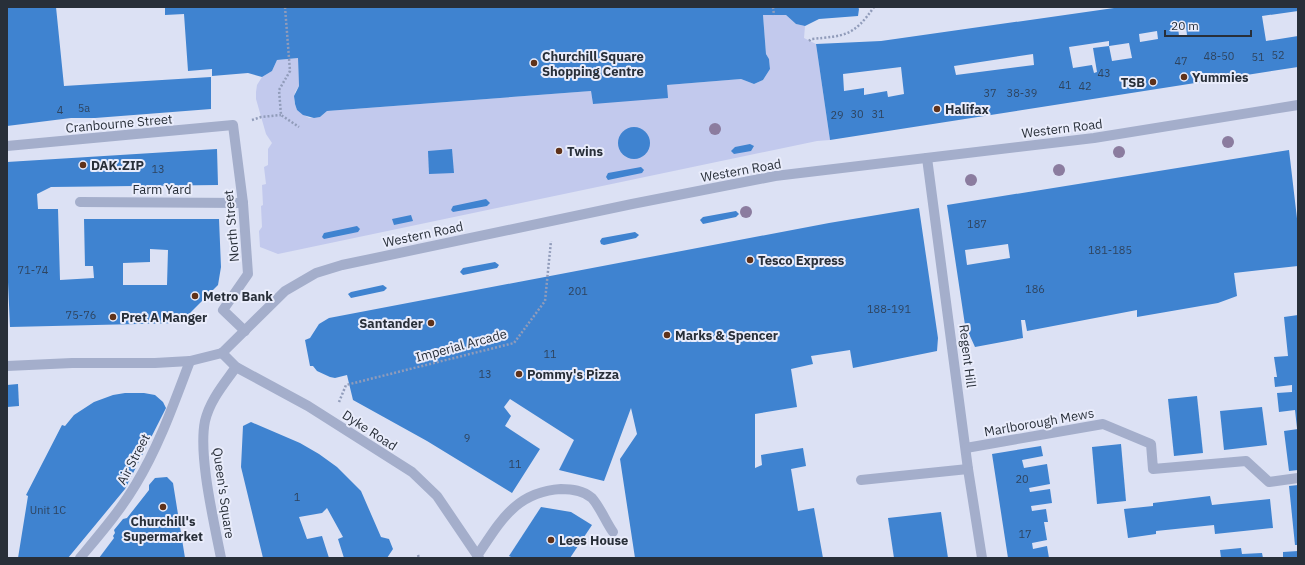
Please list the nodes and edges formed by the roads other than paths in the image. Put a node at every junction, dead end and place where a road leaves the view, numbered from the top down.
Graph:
1 (1298, 105) edge
2 (233, 125) joint
3 (7, 146) edge
4 (927, 158) junction
5 (80, 202) dead end
6 (243, 203) junction
7 (245, 331) junction
8 (222, 353) junction
9 (190, 361) junction
10 (7, 366) edge
11 (236, 368) junction
12 (966, 448) junction
13 (968, 469) junction
14 (1298, 478) edge
15 (861, 480) dead end
16 (613, 532) dead end
17 (478, 557) edge
18 (80, 558) edge
19 (221, 558) edge
20 (982, 558) edge

1 - 4 street, Western Road
2 - 3 street, Cranbourne Street
2 - 6 street, North Street
4 - 7 street, Western Road
4 - 12 street, Regent Hill
5 - 6 street, Farm Yard
6 - 7 street, North Street
7 - 8 street, Western Road
8 - 9 street
8 - 11 street, Dyke Road
9 - 10 street
9 - 18 street, Air Street
11 - 17 street, Dyke Road
11 - 19 street, Queen's Square
12 - 13 street, Regent Hill
12 - 14 street, Marlborough Mews
13 - 15 street
13 - 20 street, Regent Hill
16 - 17 street

